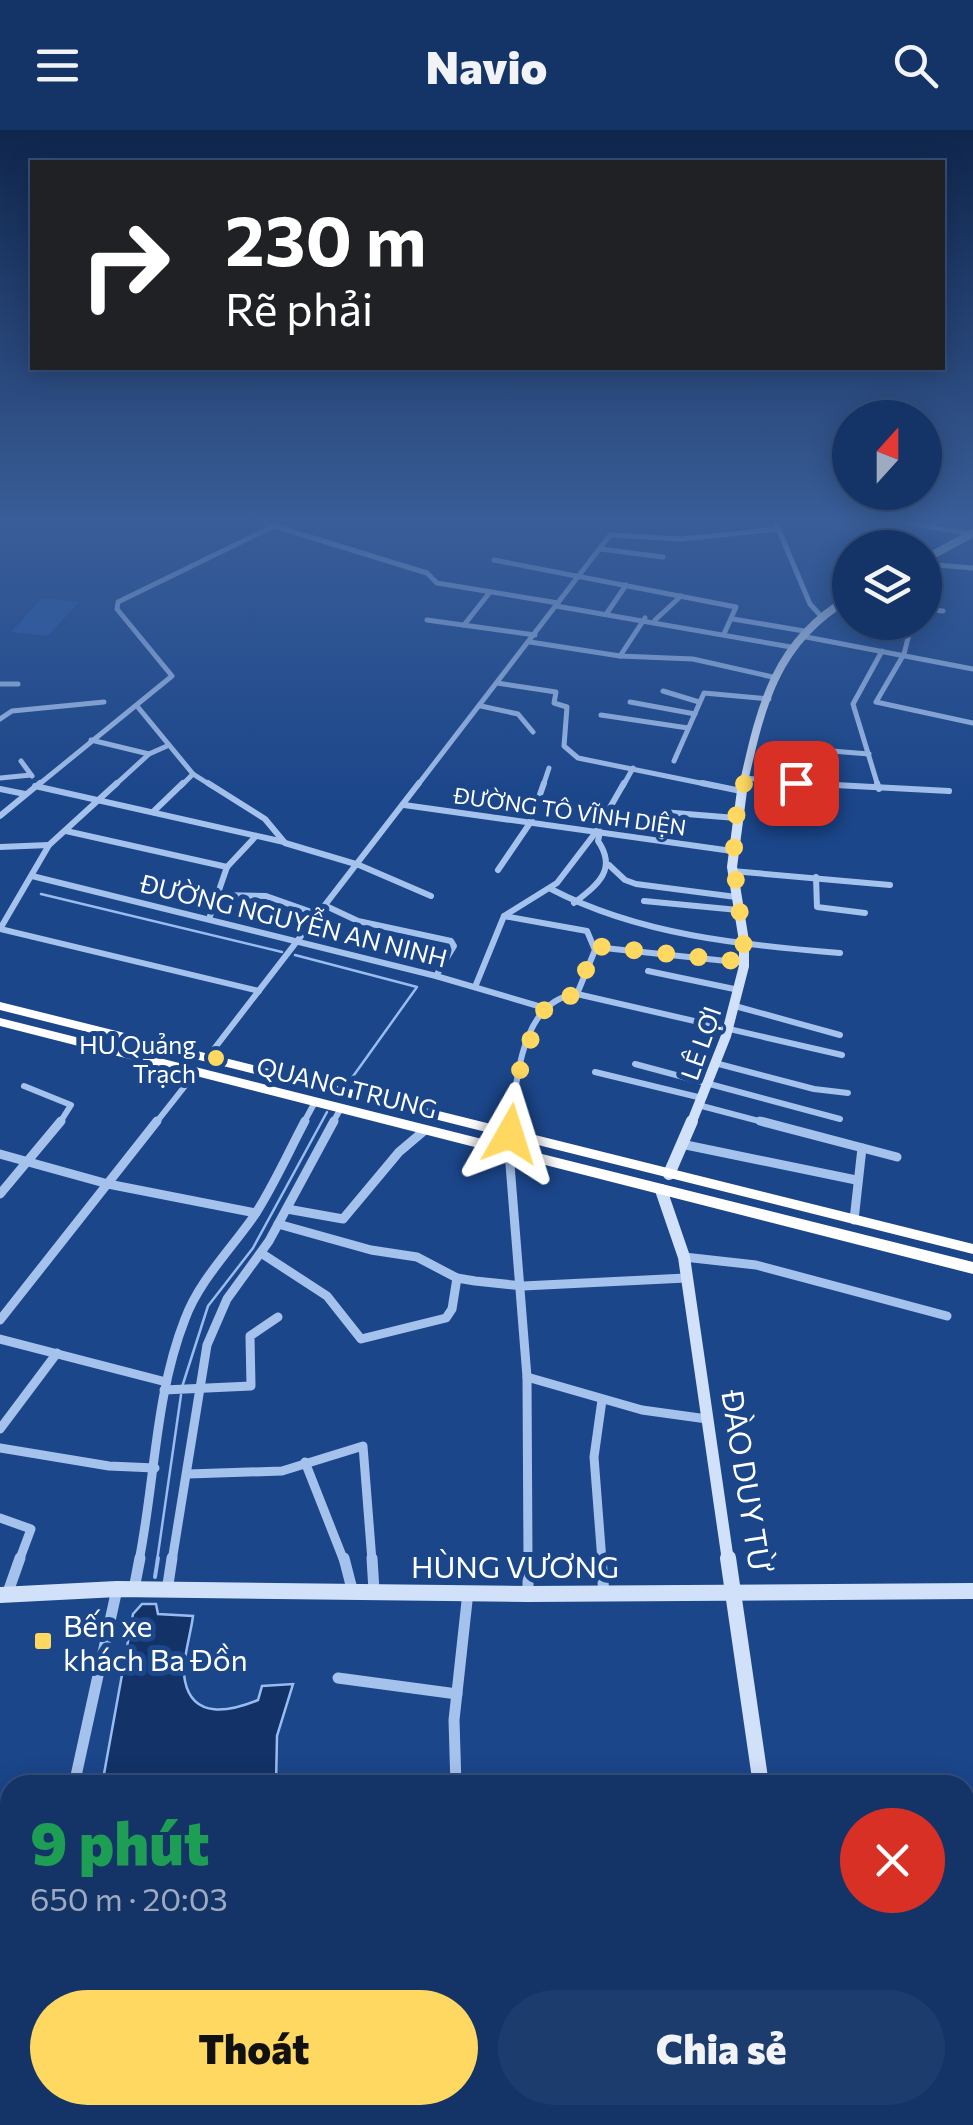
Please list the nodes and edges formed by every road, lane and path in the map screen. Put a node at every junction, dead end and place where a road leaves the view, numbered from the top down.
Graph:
1 (123, 616) edge
2 (471, 616) edge
3 (548, 616) edge
4 (631, 616) edge
5 (659, 616) edge
6 (733, 616) edge
7 (819, 616) edge
8 (645, 618) junction
9 (427, 620) dead end
10 (655, 620) junction
11 (732, 620) junction
12 (464, 625) junction
13 (801, 633) junction
14 (724, 634) junction
15 (535, 635) junction
16 (908, 640) edge
17 (530, 642) junction
18 (791, 647) junction
19 (882, 651) junction
20 (904, 654) junction
21 (620, 656) junction
22 (973, 668) edge
23 (777, 678) junction
24 (497, 683) junction
25 (0, 684) edge
26 (18, 684) dead end
27 (663, 691) dead end
28 (769, 699) junction
29 (104, 702) dead end
30 (630, 702) dead end
31 (699, 702) junction
32 (136, 706) junction
33 (480, 706) junction
34 (695, 714) junction
35 (601, 716) dead end
36 (0, 719) edge
37 (973, 723) edge
38 (688, 728) junction
39 (533, 732) dead end
40 (91, 740) junction
41 (167, 746) junction
42 (819, 750) dead end
43 (150, 754) junction
44 (869, 754) junction
45 (21, 761) dead end
46 (674, 761) dead end
47 (548, 768) dead end
48 (633, 768) junction
49 (193, 774) junction
50 (31, 776) junction
51 (0, 778) edge
52 (746, 778) junction
53 (37, 784) junction
54 (0, 789) edge
55 (880, 789) junction
56 (742, 791) junction
57 (950, 792) dead end
58 (26, 794) junction
59 (97, 800) junction
60 (404, 805) junction
61 (662, 812) dead end
62 (152, 813) junction
63 (0, 816) edge
64 (736, 818) junction
65 (530, 822) junction
66 (66, 830) junction
67 (598, 832) junction
68 (256, 836) junction
69 (285, 842) junction
70 (48, 845) junction
71 (0, 847) edge
72 (732, 851) junction
73 (359, 865) junction
74 (609, 865) junction
75 (227, 867) junction
76 (498, 870) dead end
77 (732, 871) junction
78 (32, 876) junction
79 (816, 877) junction
80 (890, 885) dead end
81 (551, 889) junction
82 (218, 894) junction
83 (431, 896) dead end
84 (736, 897) junction
85 (644, 900) dead end
86 (574, 903) junction
87 (326, 906) junction
88 (738, 910) junction
89 (865, 913) dead end
90 (320, 915) junction
91 (504, 916) junction
92 (209, 919) junction
93 (0, 929) edge
94 (298, 942) junction
95 (744, 943) junction
96 (595, 946) junction
97 (840, 953) dead end
98 (745, 962) junction
99 (648, 970) dead end
100 (436, 976) junction
101 (475, 987) junction
102 (738, 990) junction
103 (259, 991) junction
104 (577, 994) junction
105 (0, 1006) edge
106 (735, 1006) junction
107 (545, 1008) junction
108 (0, 1022) edge
109 (728, 1026) junction
110 (840, 1035) dead end
111 (842, 1055) dead end
112 (207, 1058) junction
113 (715, 1063) junction
114 (635, 1064) dead end
115 (196, 1072) junction
116 (595, 1072) dead end
117 (708, 1084) junction
118 (317, 1085) junction
119 (24, 1086) dead end
120 (848, 1093) dead end
121 (372, 1099) junction
122 (311, 1100) junction
123 (700, 1102) junction
124 (341, 1108) junction
125 (362, 1114) junction
126 (434, 1115) junction
127 (840, 1119) dead end
128 (424, 1130) junction
129 (510, 1134) junction
130 (686, 1144) junction
131 (862, 1148) junction
132 (509, 1152) junction
133 (0, 1154) edge
134 (897, 1157) dead end
135 (27, 1163) junction
136 (669, 1174) junction
137 (856, 1180) junction
138 (108, 1184) junction
139 (661, 1190) junction
140 (0, 1194) edge
141 (287, 1209) junction
142 (256, 1213) junction
143 (854, 1220) junction
144 (278, 1224) junction
145 (973, 1249) edge
146 (261, 1253) junction
147 (684, 1257) junction
148 (973, 1268) edge
149 (457, 1278) junction
150 (686, 1278) junction
151 (522, 1286) junction
152 (947, 1316) dead end
153 (278, 1317) dead end
154 (0, 1320) edge
155 (0, 1339) edge
156 (57, 1353) junction
157 (526, 1377) junction
158 (168, 1387) junction
159 (194, 1390) junction
160 (602, 1400) junction
161 (708, 1419) junction
162 (0, 1429) edge
163 (0, 1448) edge
164 (305, 1462) junction
165 (155, 1468) junction
166 (188, 1474) junction
167 (0, 1518) edge
168 (125, 1589) junction
169 (167, 1591) junction
170 (973, 1591) edge
171 (468, 1592) junction
172 (735, 1592) junction
173 (354, 1593) junction
174 (374, 1593) junction
175 (528, 1594) junction
176 (604, 1594) junction
177 (3, 1595) edge
178 (338, 1678) dead end
179 (458, 1694) junction
180 (77, 1775) edge
181 (454, 1775) edge
182 (760, 1775) edge

1 - 32 street
2 - 12 street
3 - 15 street
4 - 8 street
5 - 10 street
6 - 11 street
7 - 13 street, LÊ LỢI
8 - 10 street
8 - 21 street
9 - 12 street
10 - 14 street
11 - 13 street
11 - 14 street
12 - 15 street
13 - 18 street, LÊ LỢI
13 - 19 street
14 - 18 street
15 - 17 street
16 - 20 street
17 - 21 street
17 - 24 street
18 - 23 street, LÊ LỢI
19 - 20 street
19 - 44 street
20 - 22 street
20 - 37 street
21 - 23 street
23 - 28 street, LÊ LỢI
24 - 33 street
24 - 48 street
25 - 26 street
27 - 31 street
28 - 31 street
28 - 52 street, LÊ LỢI
29 - 36 street
30 - 34 street
31 - 34 street
32 - 40 street
32 - 41 street
33 - 39 street
33 - 60 street
34 - 38 street
35 - 38 street
38 - 46 street
40 - 43 street
40 - 53 street
41 - 43 street
41 - 49 street
42 - 44 street
43 - 59 street
44 - 55 street
45 - 50 street
47 - 65 street
48 - 56 street
48 - 67 street
49 - 62 street
49 - 69 street
50 - 51 street
50 - 53 street
52 - 55 street
52 - 56 street, LÊ LỢI
53 - 58 street
53 - 59 street
54 - 58 street
55 - 57 street
56 - 64 street, LÊ LỢI
58 - 63 street
59 - 62 street
59 - 66 street
60 - 65 street, ĐƯỜNG TÔ VĨNH DIỆN
60 - 73 street
61 - 64 street
62 - 68 street
64 - 72 street, LÊ LỢI
65 - 67 street, ĐƯỜNG TÔ VĨNH DIỆN
65 - 76 street
66 - 70 street
66 - 75 street
67 - 72 street, ĐƯỜNG TÔ VĨNH DIỆN
67 - 74 street
67 - 81 street
68 - 69 street
68 - 75 street
69 - 73 street
70 - 71 street
70 - 78 street
72 - 77 street, LÊ LỢI
73 - 83 street
73 - 87 street
74 - 84 street
74 - 86 street
75 - 82 street
77 - 79 street
77 - 84 street, LÊ LỢI
78 - 92 street, ĐƯỜNG NGUYỄN AN NINH
78 - 93 street
79 - 80 street
79 - 89 street
81 - 86 street
81 - 91 street
82 - 90 street
82 - 92 street
84 - 88 street, LÊ LỢI
85 - 88 street
86 - 95 street
87 - 90 street
87 - 100 street
88 - 95 street, LÊ LỢI
90 - 94 street
91 - 96 street
91 - 101 street
92 - 94 street, ĐƯỜNG NGUYỄN AN NINH
93 - 103 street
94 - 100 street, ĐƯỜNG NGUYỄN AN NINH
94 - 103 street
95 - 97 street
95 - 98 street, LÊ LỢI
96 - 98 street
96 - 104 street
98 - 102 street, LÊ LỢI
99 - 102 street
100 - 101 street, ĐƯỜNG NGUYỄN AN NINH
101 - 107 street, ĐƯỜNG NGUYỄN AN NINH
102 - 106 street, LÊ LỢI
103 - 112 street
104 - 107 street
104 - 109 street
105 - 112 highway, QUANG TRUNG
106 - 109 street, LÊ LỢI
106 - 110 street
107 - 129 street
108 - 115 highway, QUANG TRUNG
109 - 111 street
109 - 113 street, LÊ LỢI
112 - 115 highway
112 - 118 highway, QUANG TRUNG
113 - 117 street, LÊ LỢI
113 - 120 street
114 - 117 street
115 - 122 highway, QUANG TRUNG
115 - 138 street
116 - 123 street
117 - 123 street, LÊ LỢI
117 - 127 street
118 - 121 highway, QUANG TRUNG
118 - 122 highway
119 - 135 street
121 - 125 highway
121 - 126 highway, QUANG TRUNG
122 - 124 highway, QUANG TRUNG
122 - 142 street
123 - 130 street, LÊ LỢI
123 - 131 street
124 - 125 highway, QUANG TRUNG
124 - 141 street
125 - 128 highway, QUANG TRUNG
126 - 128 highway
126 - 129 highway, QUANG TRUNG
128 - 132 highway, QUANG TRUNG
128 - 141 street
129 - 136 highway, QUANG TRUNG
130 - 136 street, LÊ LỢI
130 - 137 street
131 - 134 street
131 - 137 street
132 - 139 highway, QUANG TRUNG
132 - 151 street
133 - 135 street
135 - 138 street
135 - 140 street
136 - 139 highway
136 - 143 highway, QUANG TRUNG
137 - 143 street
138 - 142 street
138 - 154 street
139 - 147 street, ĐÀO DUY TỪ
139 - 148 highway, QUANG TRUNG
141 - 144 street
142 - 158 street
143 - 145 highway, QUANG TRUNG
144 - 146 street
144 - 149 street
146 - 149 street
146 - 159 street
147 - 150 street, ĐÀO DUY TỪ
147 - 152 street
149 - 151 street
150 - 151 street
150 - 161 street, ĐÀO DUY TỪ
151 - 157 street
153 - 159 street
155 - 156 street
156 - 158 street
156 - 162 street
157 - 160 street
157 - 175 street
158 - 159 street
158 - 165 street
159 - 166 street
160 - 161 street
160 - 176 street
161 - 172 street, ĐÀO DUY TỪ
163 - 165 street
164 - 166 street
164 - 173 street
164 - 174 street
165 - 168 street
166 - 169 street
167 - 177 street
168 - 169 street, HÙNG VƯƠNG
168 - 177 street, HÙNG VƯƠNG
168 - 180 street
169 - 173 street, HÙNG VƯƠNG
170 - 172 street, HÙNG VƯƠNG
171 - 174 street, HÙNG VƯƠNG
171 - 175 street, HÙNG VƯƠNG
171 - 179 street
172 - 176 street, HÙNG VƯƠNG
172 - 182 street, ĐÀO DUY TỪ
173 - 174 street, HÙNG VƯƠNG
175 - 176 street, HÙNG VƯƠNG
178 - 179 street
179 - 181 street

